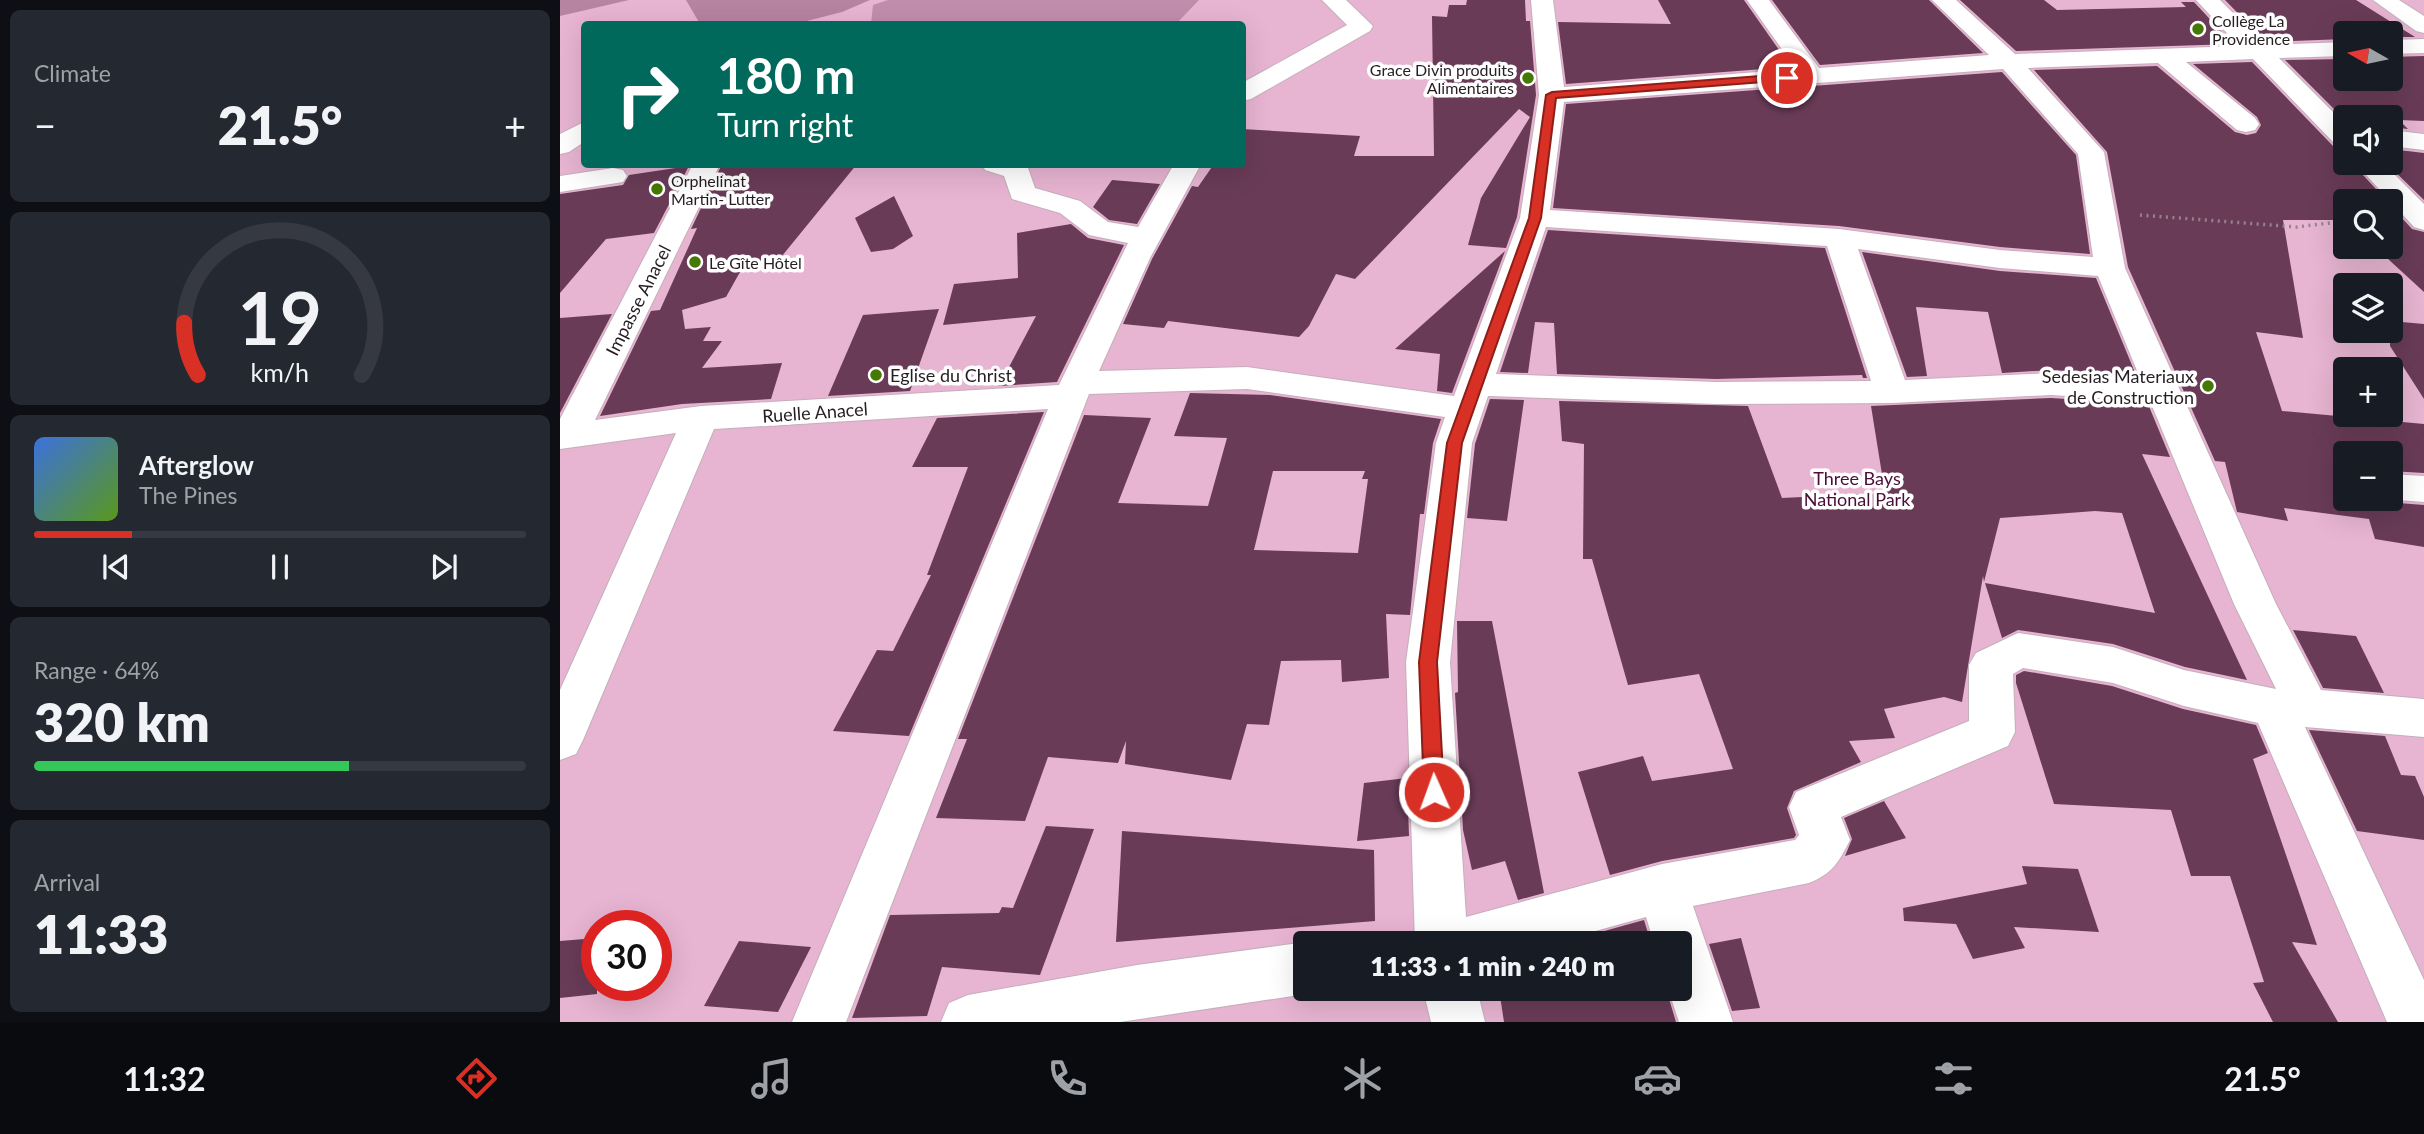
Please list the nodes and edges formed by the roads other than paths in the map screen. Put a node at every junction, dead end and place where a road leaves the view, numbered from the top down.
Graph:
1 (1333, 0) edge
2 (1542, 0) edge
3 (1758, 0) edge
4 (1942, 0) edge
5 (2207, 0) edge
6 (2384, 0) edge
7 (2424, 26) edge
8 (2403, 47) edge
9 (2424, 47) edge
10 (2333, 49) edge
11 (2256, 51) junction
12 (2163, 55) junction
13 (2010, 61) junction
14 (1813, 76) junction
15 (1246, 92) edge
16 (1552, 95) junction
17 (2246, 124) dead end
18 (2333, 124) edge
19 (581, 132) edge
20 (2403, 140) edge
21 (2424, 142) edge
22 (560, 146) edge
23 (705, 168) edge
24 (1008, 168) edge
25 (1186, 168) edge
26 (2380, 175) edge
27 (613, 176) dead end
28 (560, 184) edge
29 (1535, 218) junction
30 (2424, 221) edge
31 (1146, 238) junction
32 (1839, 238) junction
33 (2110, 268) junction
34 (1074, 389) junction
35 (2160, 390) junction
36 (1892, 392) junction
37 (1471, 396) junction
38 (701, 418) junction
39 (565, 436) edge
40 (2403, 488) edge
41 (2424, 489) edge
42 (2290, 708) junction
43 (2424, 718) edge
44 (560, 740) edge
45 (1662, 888) junction
46 (1440, 931) edge
47 (1506, 931) edge
48 (1293, 970) edge
49 (1453, 1001) edge
50 (819, 1022) edge
51 (968, 1022) edge
52 (1458, 1022) edge
53 (1706, 1022) edge
54 (2415, 1022) edge

1 - 15 street
2 - 16 street
3 - 14 street
4 - 13 street
5 - 11 street
6 - 7 street
8 - 9 street
10 - 11 street
11 - 12 street
11 - 18 street
12 - 13 street
12 - 17 street
13 - 14 street
13 - 33 street
14 - 16 street
16 - 29 street
19 - 22 street
20 - 21 street
23 - 39 street, Impasse Anacel
24 - 31 street
25 - 31 street
26 - 30 street
27 - 28 street
29 - 32 street
29 - 37 street
31 - 34 street
32 - 33 street
32 - 36 street
33 - 35 street
34 - 37 street, Ruelle Anacel
34 - 38 street, Ruelle Anacel
34 - 50 street
35 - 36 street, Ruelle Anacel
35 - 42 street
36 - 37 street, Ruelle Anacel
37 - 46 street
38 - 39 street, Ruelle Anacel
38 - 44 street
40 - 41 street
42 - 43 street
42 - 45 street
42 - 54 street
45 - 47 street
45 - 53 street
48 - 51 street
49 - 52 street

